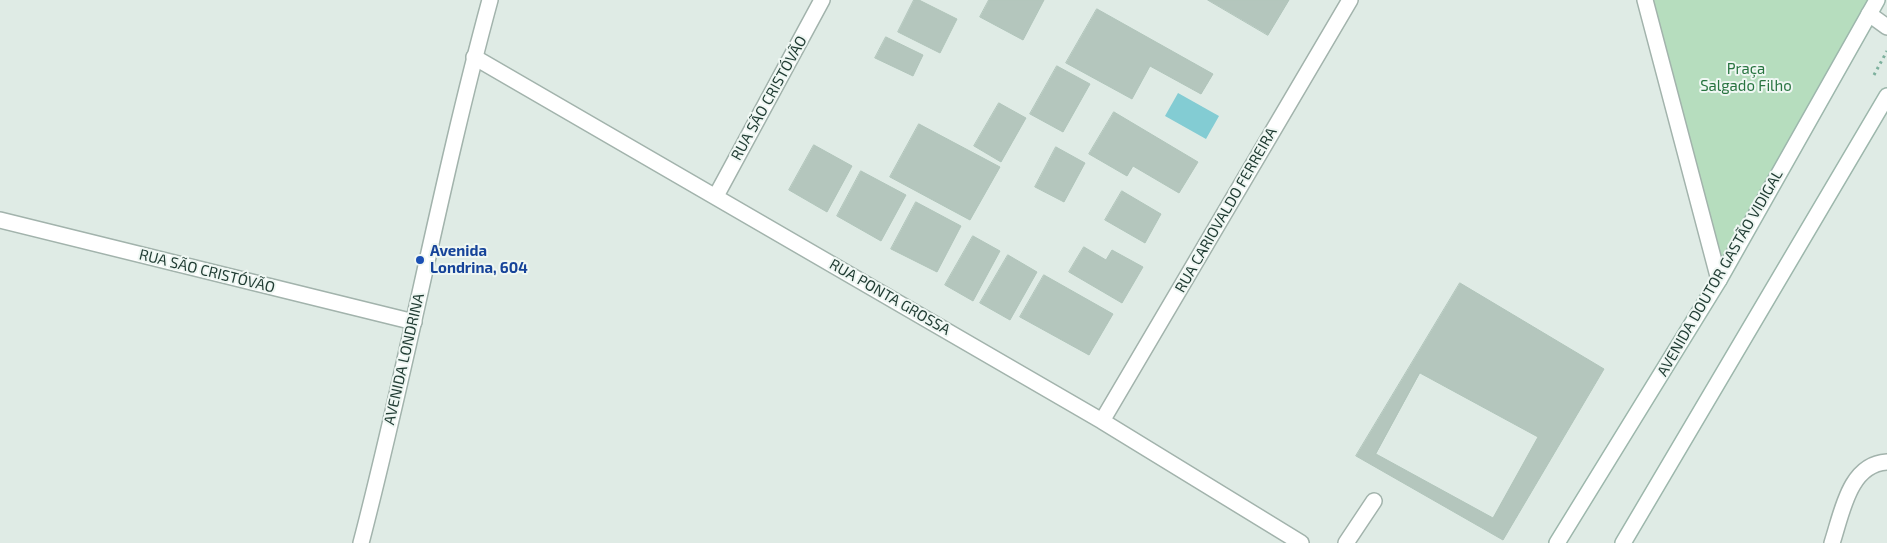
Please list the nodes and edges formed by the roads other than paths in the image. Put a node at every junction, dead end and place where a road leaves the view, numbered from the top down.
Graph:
1 (490, 0) edge
2 (822, 0) edge
3 (1350, 0) edge
4 (1645, 0) edge
5 (1877, 0) edge
6 (1869, 14) junction
7 (1887, 26) edge
8 (474, 58) junction
9 (1887, 96) edge
10 (716, 196) junction
11 (0, 220) edge
12 (1719, 280) junction
13 (414, 322) junction
14 (1102, 421) junction
15 (1887, 462) edge
16 (1374, 501) dead end
17 (361, 543) edge
18 (1301, 543) edge
19 (1346, 543) edge
20 (1557, 543) edge
21 (1623, 543) edge
22 (1832, 543) edge

1 - 8 street, AVENIDA LONDRINA
2 - 10 street, RUA SÃO CRISTÓVÃO
3 - 14 street, RUA CARIOVALDO FERREIRA
4 - 12 street
5 - 6 street, AVENIDA DOUTOR GASTÃO VIDIGAL
6 - 7 street
6 - 12 street, AVENIDA DOUTOR GASTÃO VIDIGAL
8 - 10 street, RUA PONTA GROSSA
8 - 13 street, AVENIDA LONDRINA
9 - 21 street
10 - 14 street, RUA PONTA GROSSA
11 - 13 street, RUA SÃO CRISTÓVÃO
12 - 20 street, AVENIDA DOUTOR GASTÃO VIDIGAL
13 - 17 street, AVENIDA LONDRINA
14 - 18 street, RUA PONTA GROSSA
15 - 22 street
16 - 19 street

